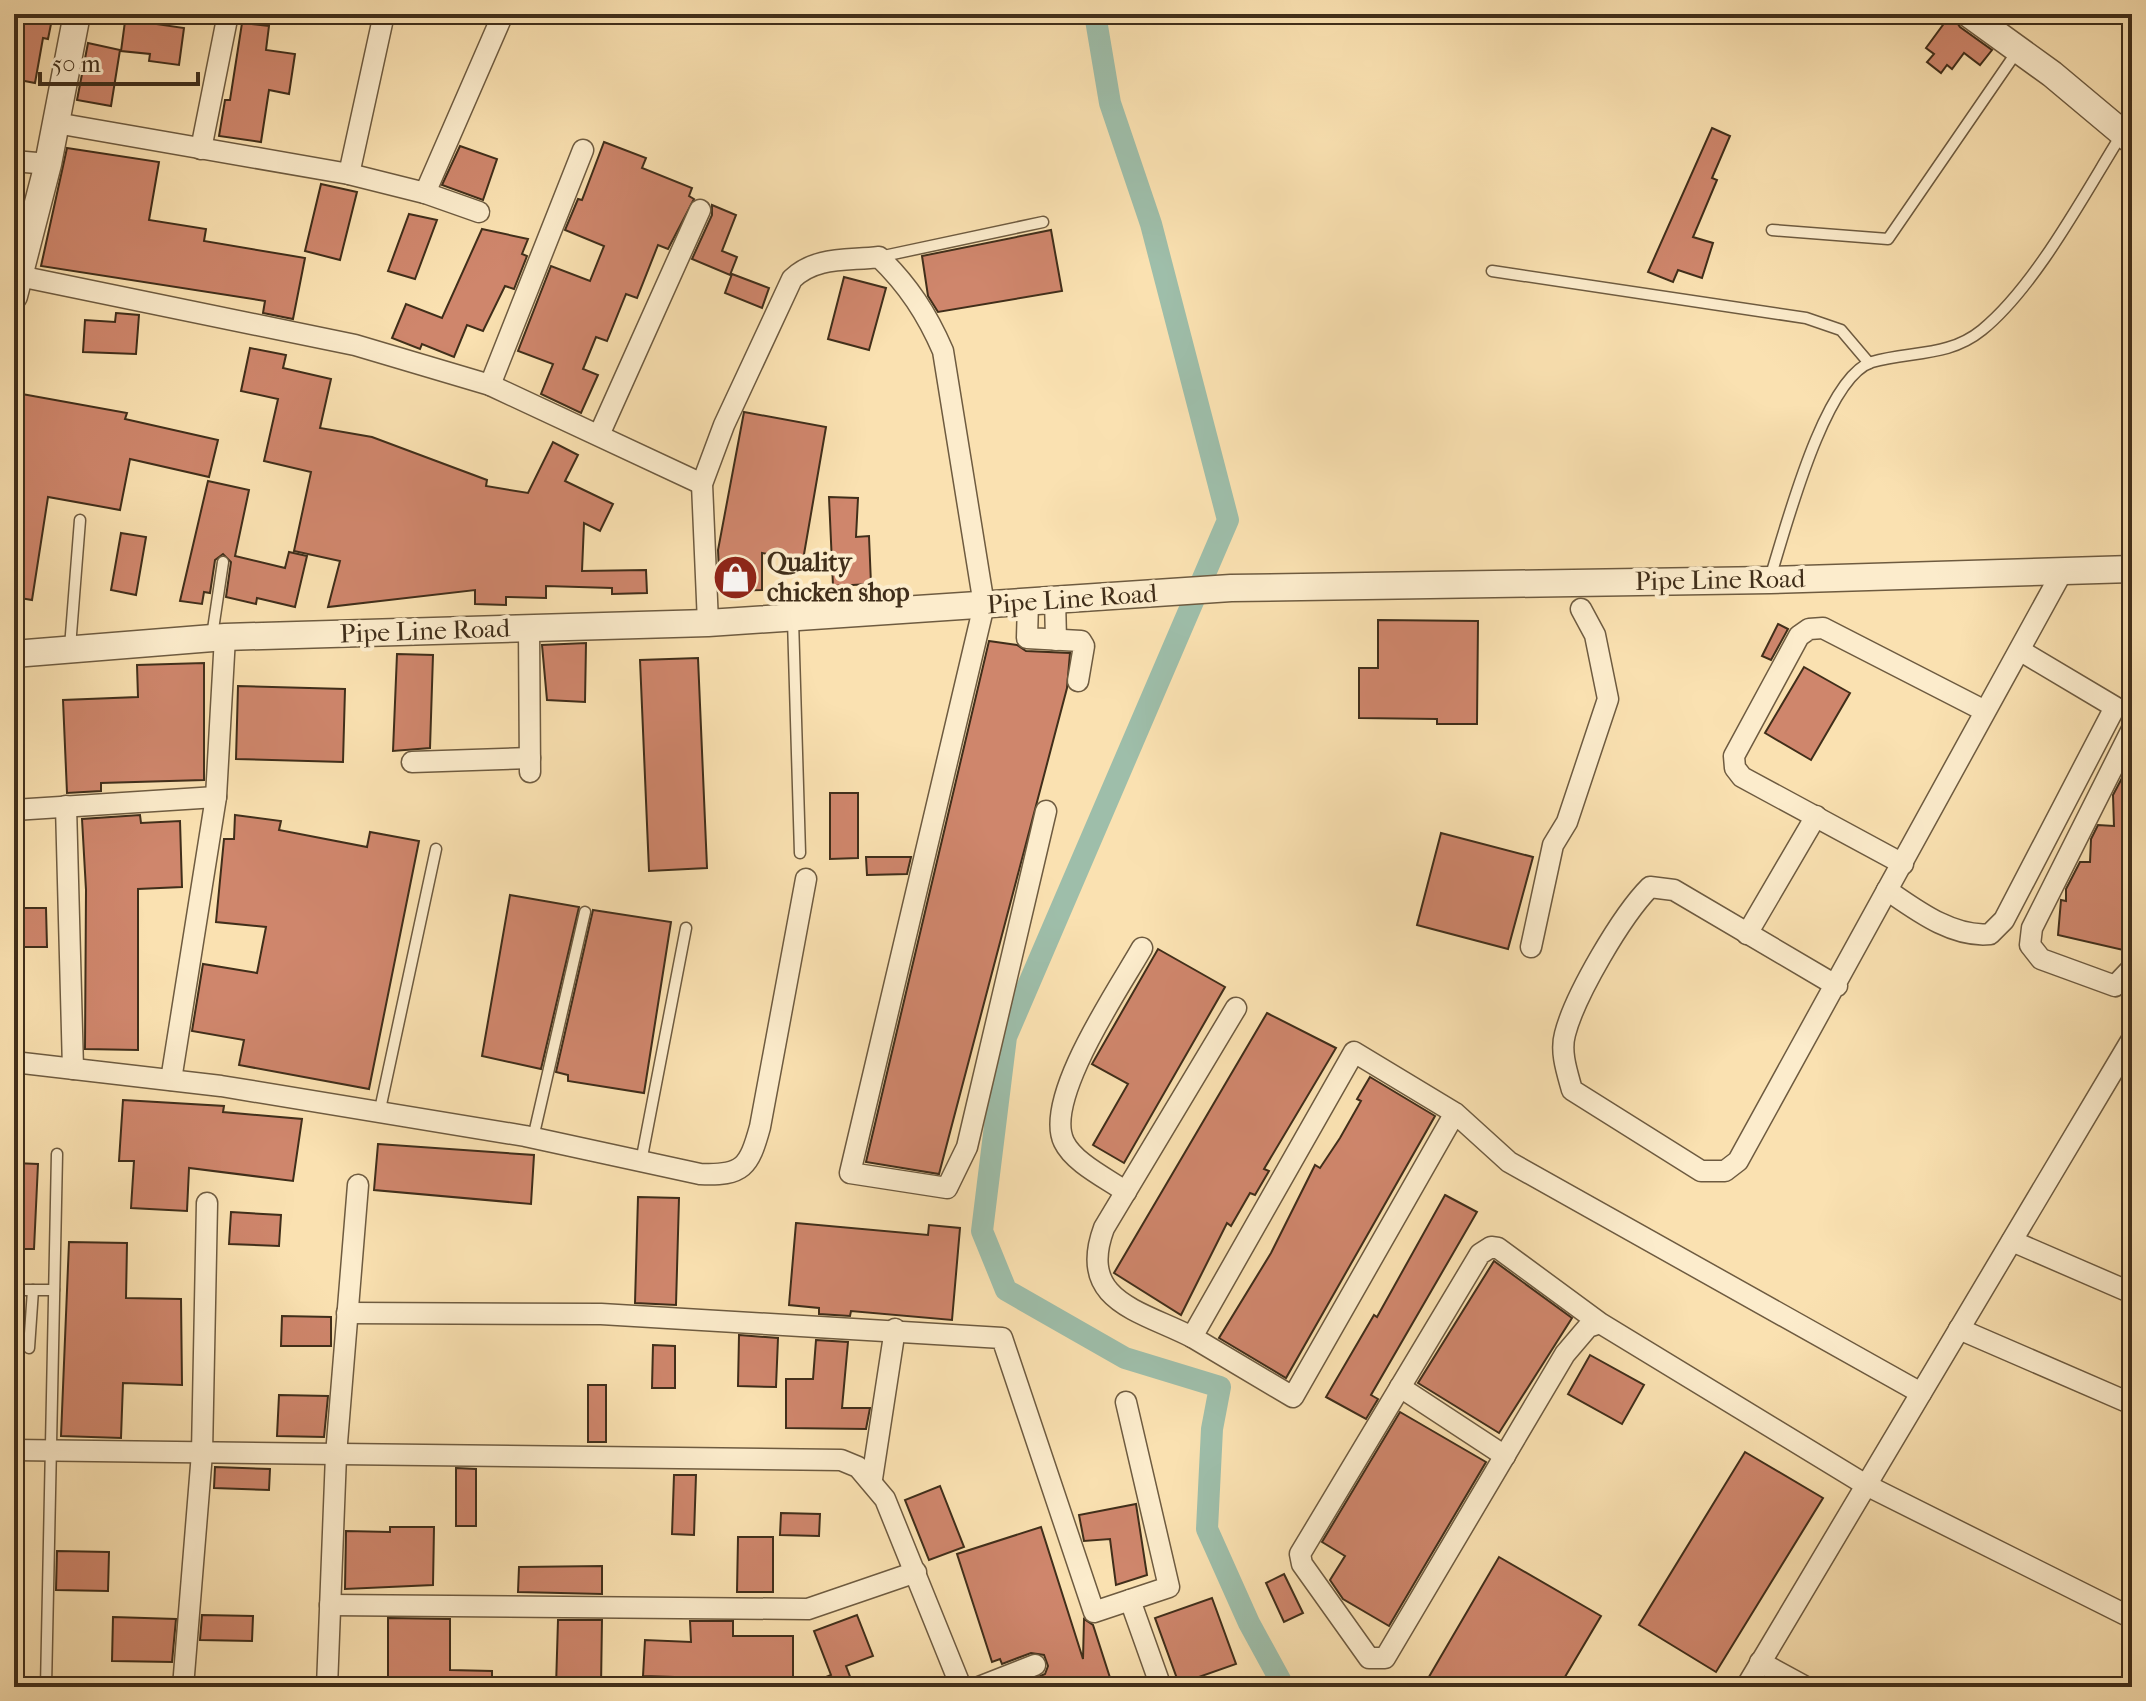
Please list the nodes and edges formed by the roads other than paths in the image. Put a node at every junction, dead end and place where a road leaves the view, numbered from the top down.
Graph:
1 (77, 14) edge
2 (228, 14) edge
3 (384, 14) edge
4 (503, 14) edge
5 (1969, 14) edge
6 (2018, 49) junction
7 (56, 123) junction
8 (2128, 136) edge
9 (201, 149) junction
10 (583, 150) dead end
11 (14, 161) edge
12 (48, 164) junction
13 (349, 174) junction
14 (425, 193) junction
15 (700, 210) dead end
16 (479, 212) dead end
17 (1043, 222) dead end
18 (1772, 230) dead end
19 (879, 257) junction
20 (1492, 271) dead end
21 (17, 286) edge
22 (1869, 363) junction
23 (490, 385) junction
24 (599, 435) junction
25 (702, 484) junction
26 (80, 520) dead end
27 (223, 562) dead end
28 (2132, 569) edge
29 (2061, 574) junction
30 (1770, 580) junction
31 (1566, 583) junction
32 (1055, 599) junction
33 (1028, 602) junction
34 (984, 605) junction
35 (1581, 609) joint
36 (793, 618) junction
37 (708, 623) junction
38 (529, 628) junction
39 (218, 637) junction
40 (1056, 640) junction
41 (70, 649) junction
42 (2021, 651) junction
43 (14, 654) edge
44 (1078, 681) dead end
45 (1983, 710) junction
46 (2132, 729) edge
47 (412, 762) dead end
48 (216, 797) junction
49 (66, 806) junction
50 (14, 810) edge
51 (1046, 811) dead end
52 (1816, 816) junction
53 (436, 849) dead end
54 (800, 853) dead end
55 (1903, 864) junction
56 (806, 879) dead end
57 (1887, 890) junction
58 (585, 912) dead end
59 (686, 928) dead end
60 (1747, 934) junction
61 (1531, 947) dead end
62 (1142, 948) dead end
63 (2132, 968) edge
64 (1837, 986) junction
65 (1236, 1008) dead end
66 (2132, 1039) edge
67 (14, 1062) edge
68 (73, 1069) junction
69 (171, 1080) junction
70 (1455, 1113) junction
71 (379, 1114) junction
72 (533, 1138) junction
73 (57, 1154) dead end
74 (641, 1162) junction
75 (358, 1185) dead end
76 (1126, 1192) junction
77 (207, 1203) dead end
78 (2012, 1241) junction
79 (14, 1290) edge
80 (33, 1290) junction
81 (54, 1290) junction
82 (2132, 1293) edge
83 (347, 1313) junction
84 (1600, 1323) junction
85 (895, 1329) junction
86 (1959, 1329) junction
87 (1192, 1337) junction
88 (29, 1348) dead end
89 (1400, 1387) junction
90 (1921, 1393) junction
91 (1126, 1402) dead end
92 (2132, 1404) edge
93 (14, 1450) edge
94 (53, 1451) junction
95 (202, 1453) junction
96 (336, 1455) junction
97 (1505, 1456) junction
98 (872, 1479) junction
99 (1866, 1485) junction
100 (916, 1572) junction
101 (1130, 1600) junction
102 (330, 1605) junction
103 (2132, 1618) edge
104 (1760, 1662) junction
105 (1035, 1665) dead end
106 (1804, 1686) edge
107 (46, 1687) edge
108 (183, 1687) edge
109 (327, 1687) edge
110 (961, 1687) edge
111 (979, 1687) edge
112 (1161, 1687) edge
113 (1746, 1687) edge

1 - 7 street
2 - 9 street
3 - 13 street
4 - 14 street
5 - 6 street
6 - 8 street
6 - 18 lane
7 - 9 street
7 - 12 street
8 - 22 lane
9 - 13 street
10 - 23 street
11 - 12 street
12 - 21 street
13 - 14 street
14 - 16 street
15 - 24 street
17 - 19 lane
19 - 25 street
19 - 34 street
20 - 22 lane
21 - 23 street
22 - 30 lane
23 - 24 street
24 - 25 street
25 - 37 street
26 - 41 lane
27 - 39 lane
28 - 29 street, Pipe Line Road
29 - 30 street, Pipe Line Road
29 - 42 street
30 - 31 street, Pipe Line Road
31 - 32 street, Pipe Line Road
31 - 35 lane
32 - 33 street, Pipe Line Road
32 - 40 street
33 - 34 street, Pipe Line Road
33 - 40 street
34 - 36 street, Pipe Line Road
34 - 51 street
35 - 61 street
36 - 37 street, Pipe Line Road
36 - 54 lane
37 - 38 street, Pipe Line Road
38 - 39 street, Pipe Line Road
38 - 47 street
39 - 41 street, Pipe Line Road
39 - 48 street
40 - 44 street
41 - 43 street, Pipe Line Road
42 - 45 street
42 - 57 street
45 - 52 street
45 - 55 street
46 - 63 street
48 - 49 street
48 - 69 street
49 - 50 street
49 - 68 street
52 - 55 street
52 - 60 street
53 - 71 lane
55 - 57 street
56 - 74 street
57 - 64 street
58 - 72 lane
59 - 74 lane
60 - 64 street
60 - 64 street
62 - 76 street
65 - 76 street
66 - 78 street
67 - 68 street
68 - 69 street
69 - 71 street
70 - 87 street
70 - 87 street
70 - 90 street
71 - 72 street
72 - 74 street
73 - 81 lane
75 - 83 street
76 - 87 street
77 - 95 street
78 - 82 street
78 - 86 street
79 - 80 lane
80 - 81 lane
80 - 88 lane
81 - 94 lane
83 - 85 street
83 - 96 street
84 - 89 street
84 - 97 street
84 - 99 street
85 - 98 street
85 - 101 street
86 - 90 street
86 - 92 street
89 - 97 street
89 - 97 street
90 - 99 street
91 - 101 street
93 - 94 street
94 - 95 street
94 - 107 lane
95 - 96 street
95 - 108 street
96 - 98 street
96 - 102 street
98 - 100 street
99 - 103 street
99 - 104 street
100 - 102 street
100 - 110 street
101 - 112 street
102 - 109 street
104 - 106 street
104 - 113 street
105 - 111 street

